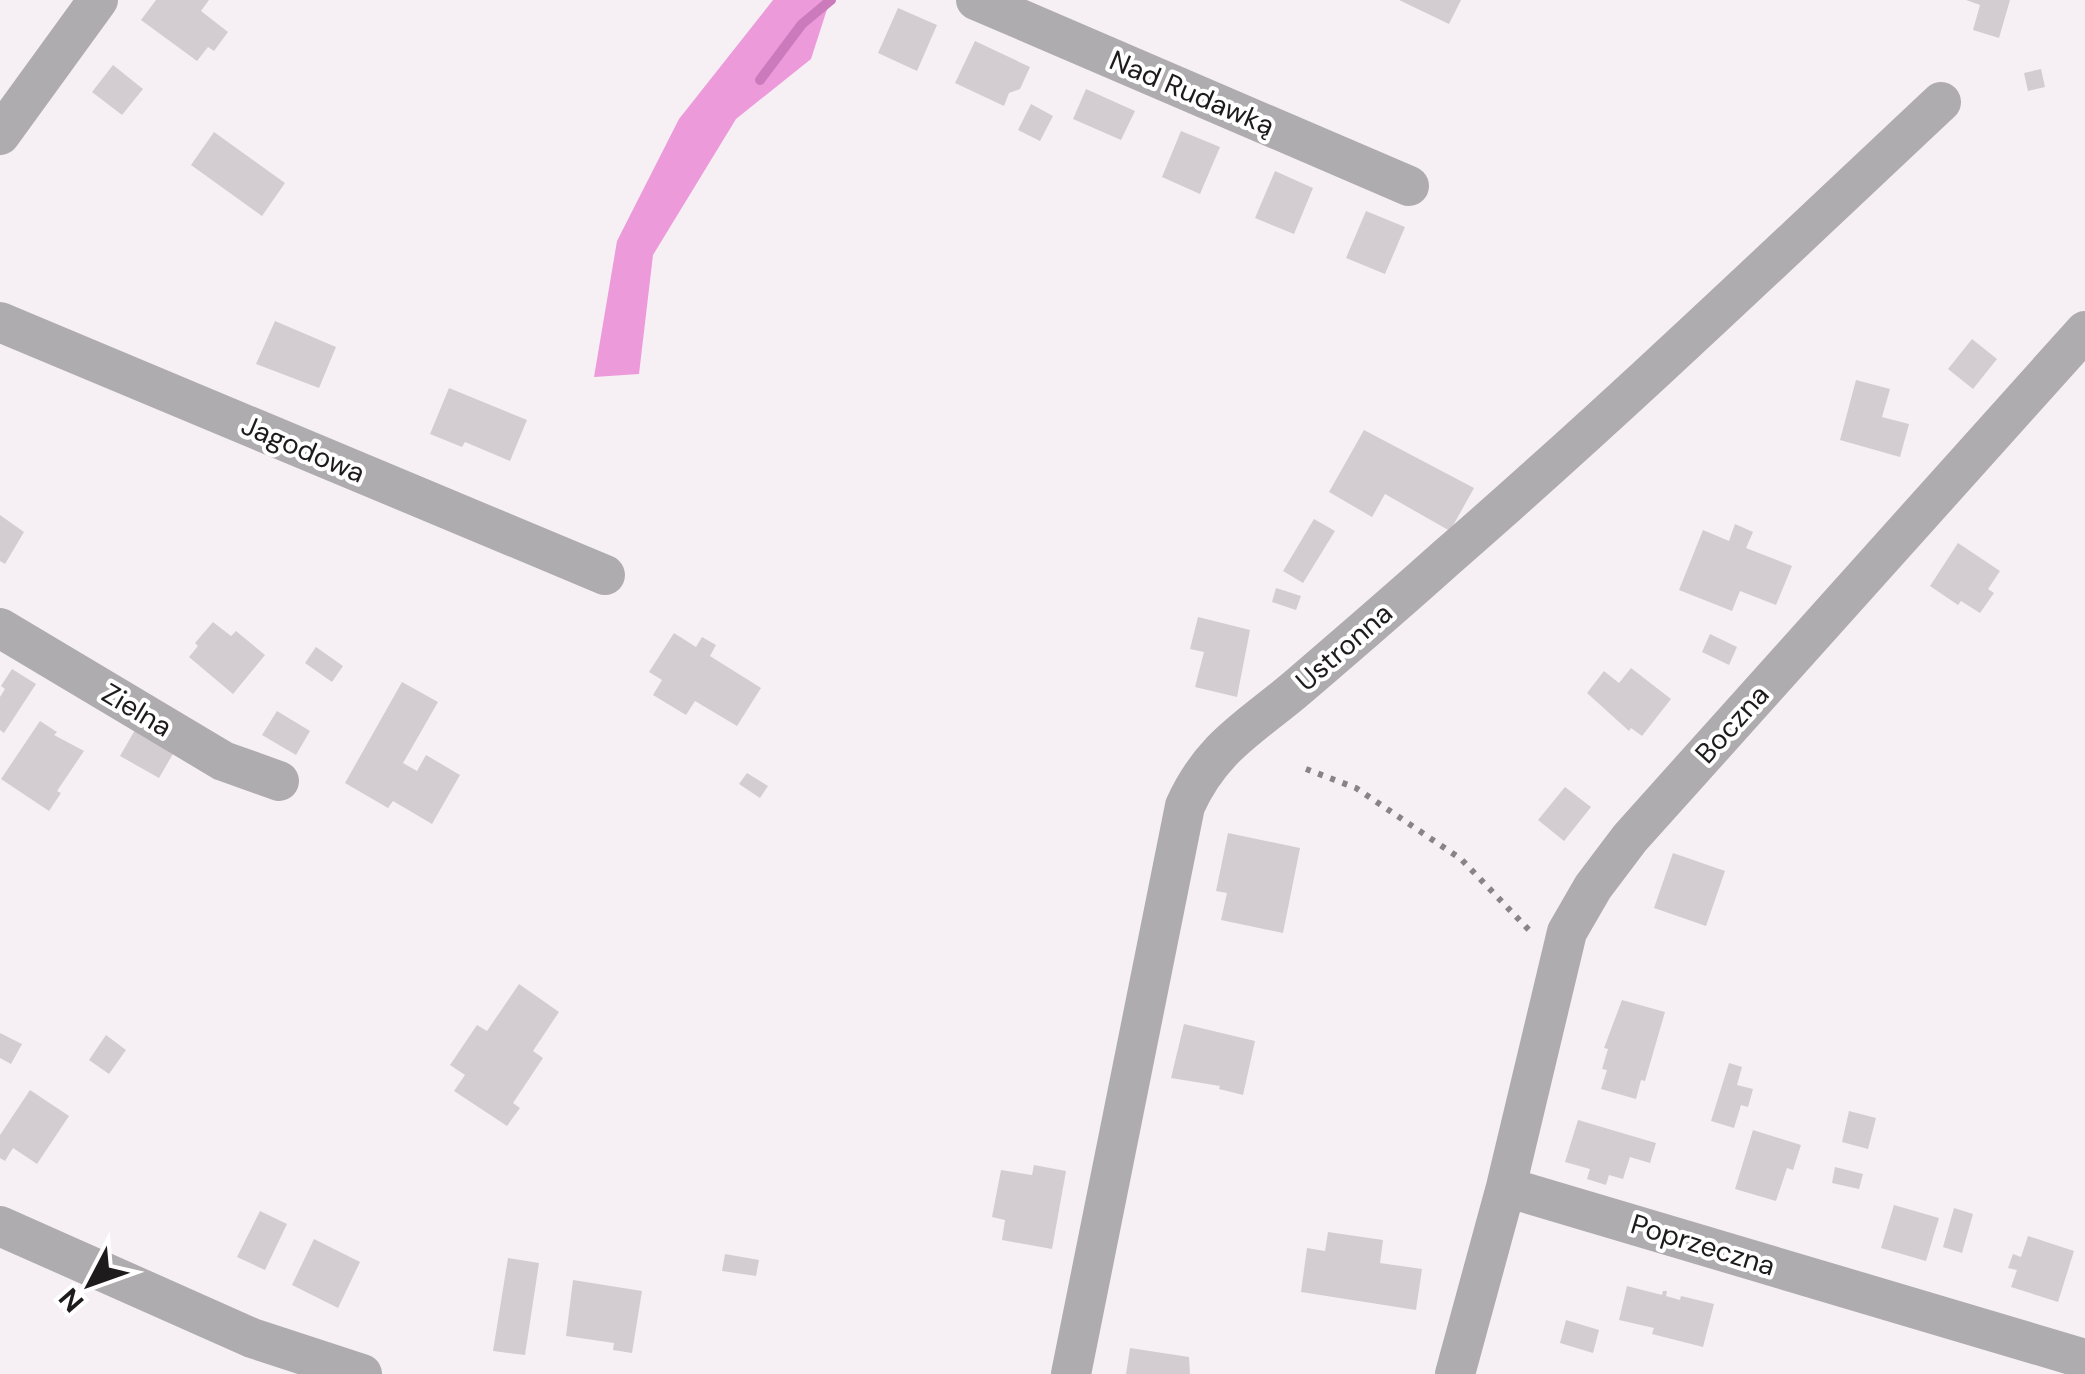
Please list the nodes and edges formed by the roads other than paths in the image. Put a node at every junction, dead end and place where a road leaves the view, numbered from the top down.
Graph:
1 (98, 0) edge
2 (976, 0) edge
3 (1940, 102) dead end
4 (0, 136) edge
5 (1408, 186) dead end
6 (0, 322) edge
7 (2085, 331) edge
8 (605, 575) dead end
9 (0, 628) edge
10 (280, 780) dead end
11 (1506, 1187) junction
12 (0, 1226) edge
13 (2085, 1359) edge
14 (362, 1374) edge
15 (1070, 1374) edge
16 (1455, 1374) edge

1 - 4 street
2 - 5 street, Nad Rudawką
3 - 15 street, Ustronna
6 - 8 street, Jagodowa
7 - 11 street, Boczna
9 - 10 street, Zielna
11 - 13 street, Poprzeczna
11 - 16 street
12 - 14 street

